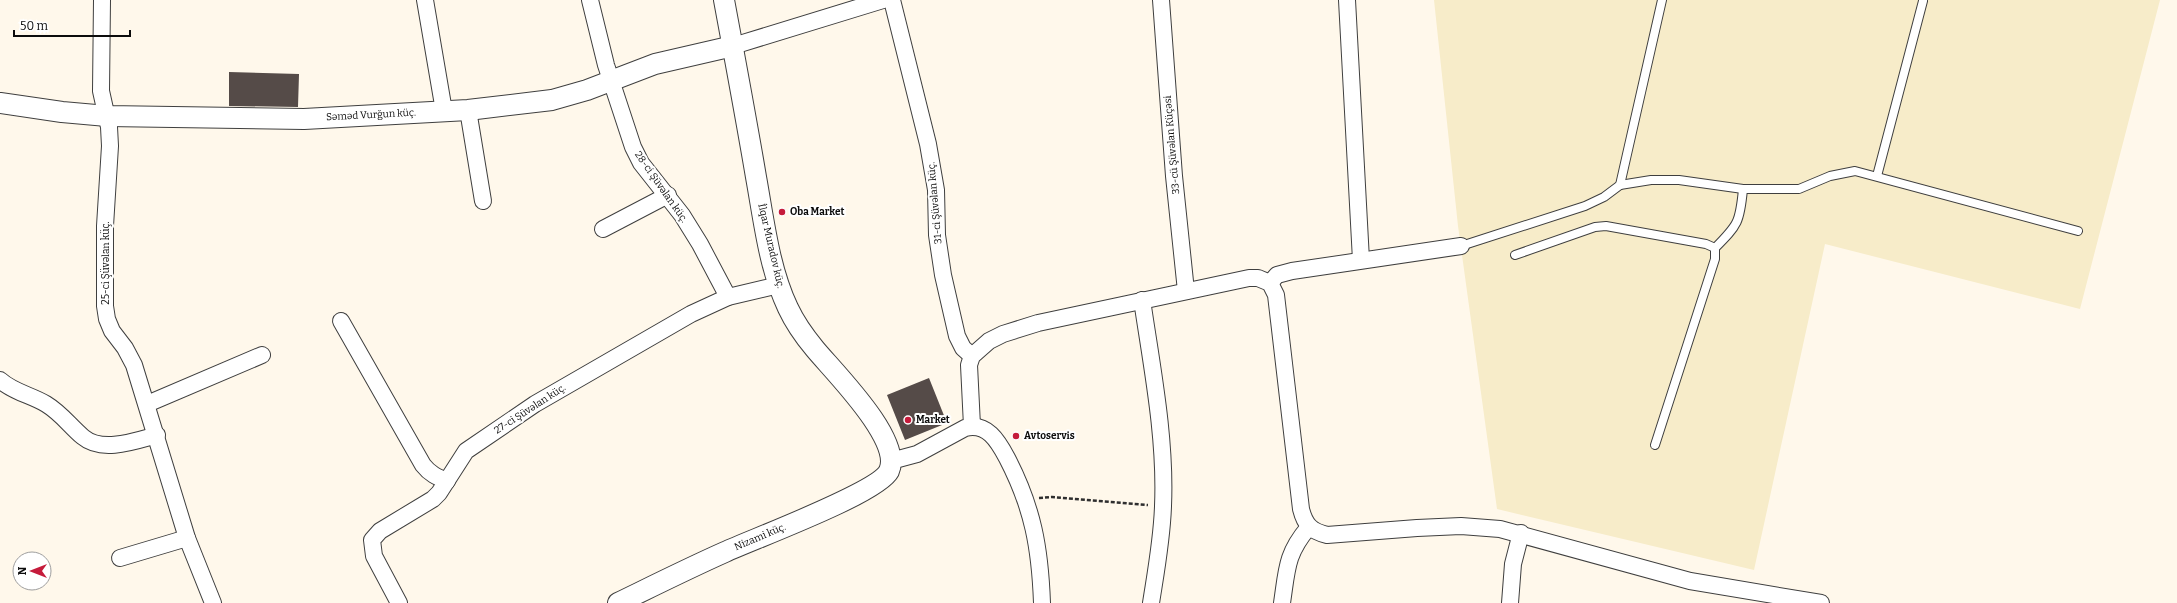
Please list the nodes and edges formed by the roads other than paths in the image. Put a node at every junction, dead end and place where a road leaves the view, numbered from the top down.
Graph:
1 (102, 0) edge
2 (425, 0) edge
3 (590, 0) edge
4 (724, 0) edge
5 (883, 0) edge
6 (892, 0) edge
7 (1161, 0) edge
8 (1347, 0) edge
9 (1662, 0) edge
10 (1923, 1) dead end
11 (733, 46) junction
12 (611, 81) junction
13 (0, 103) edge
14 (468, 110) junction
15 (444, 111) junction
16 (107, 116) junction
17 (1877, 176) junction
18 (1620, 185) junction
19 (1743, 189) junction
20 (668, 195) junction
21 (483, 201) dead end
22 (603, 229) dead end
23 (2078, 231) dead end
24 (1461, 246) joint
25 (1715, 248) junction
26 (1515, 255) dead end
27 (1361, 260) junction
28 (1270, 283) junction
29 (779, 285) junction
30 (1186, 291) junction
31 (728, 298) junction
32 (1142, 300) junction
33 (341, 321) dead end
34 (262, 355) dead end
35 (972, 356) junction
36 (0, 380) edge
37 (147, 404) junction
38 (972, 426) junction
39 (157, 435) junction
40 (1655, 445) dead end
41 (891, 461) junction
42 (447, 481) junction
43 (1308, 528) junction
44 (1521, 533) junction
45 (187, 538) junction
46 (120, 558) dead end
47 (213, 603) edge
48 (398, 603) edge
49 (618, 603) edge
50 (1042, 603) edge
51 (1151, 603) edge
52 (1282, 603) edge
53 (1510, 603) edge
54 (1820, 603) edge

1 - 16 street, 25-ci Şüvəlan küç.
2 - 15 street
3 - 12 street, 28-ci Şüvəlan küç.
4 - 11 street, İlqar Muradov küç.
5 - 11 street
6 - 35 street, 31-ci Şüvəlan küç.
7 - 30 street, 33-cü Şüvəlan Küçəsi
8 - 27 street
9 - 18 lane
10 - 17 lane
11 - 12 street, Səməd Vurğun küç.
11 - 29 street, İlqar Muradov küç.
12 - 14 street, Səməd Vurğun küç.
12 - 20 street, 28-ci Şüvəlan küç.
13 - 16 street, Səməd Vurğun küç.
14 - 15 street, Səməd Vurğun küç.
14 - 21 street
15 - 16 street, Səməd Vurğun küç.
16 - 37 street, 25-ci Şüvəlan küç.
17 - 19 lane
17 - 23 lane
18 - 19 lane
18 - 24 lane
19 - 25 lane
20 - 22 street
20 - 31 street, 28-ci Şüvəlan küç.
24 - 27 street
25 - 26 lane
25 - 40 lane
27 - 28 street
28 - 30 street
28 - 43 street
29 - 31 street, 27-ci Şüvəlan küç.
29 - 41 street, İlqar Muradov küç.
30 - 32 street
31 - 42 street, 27-ci Şüvəlan küç.
32 - 35 street
32 - 51 street
33 - 42 street
34 - 37 street
35 - 38 street
36 - 39 street
37 - 39 street, 25-ci Şüvəlan küç.
38 - 41 street
38 - 50 street
39 - 45 street, 25-ci Şüvəlan küç.
41 - 49 street, Nizami küç.
42 - 48 street, 27-ci Şüvəlan küç.
43 - 44 street
43 - 52 street
44 - 53 street
44 - 54 street
45 - 46 street
45 - 47 street, 25-ci Şüvəlan küç.

